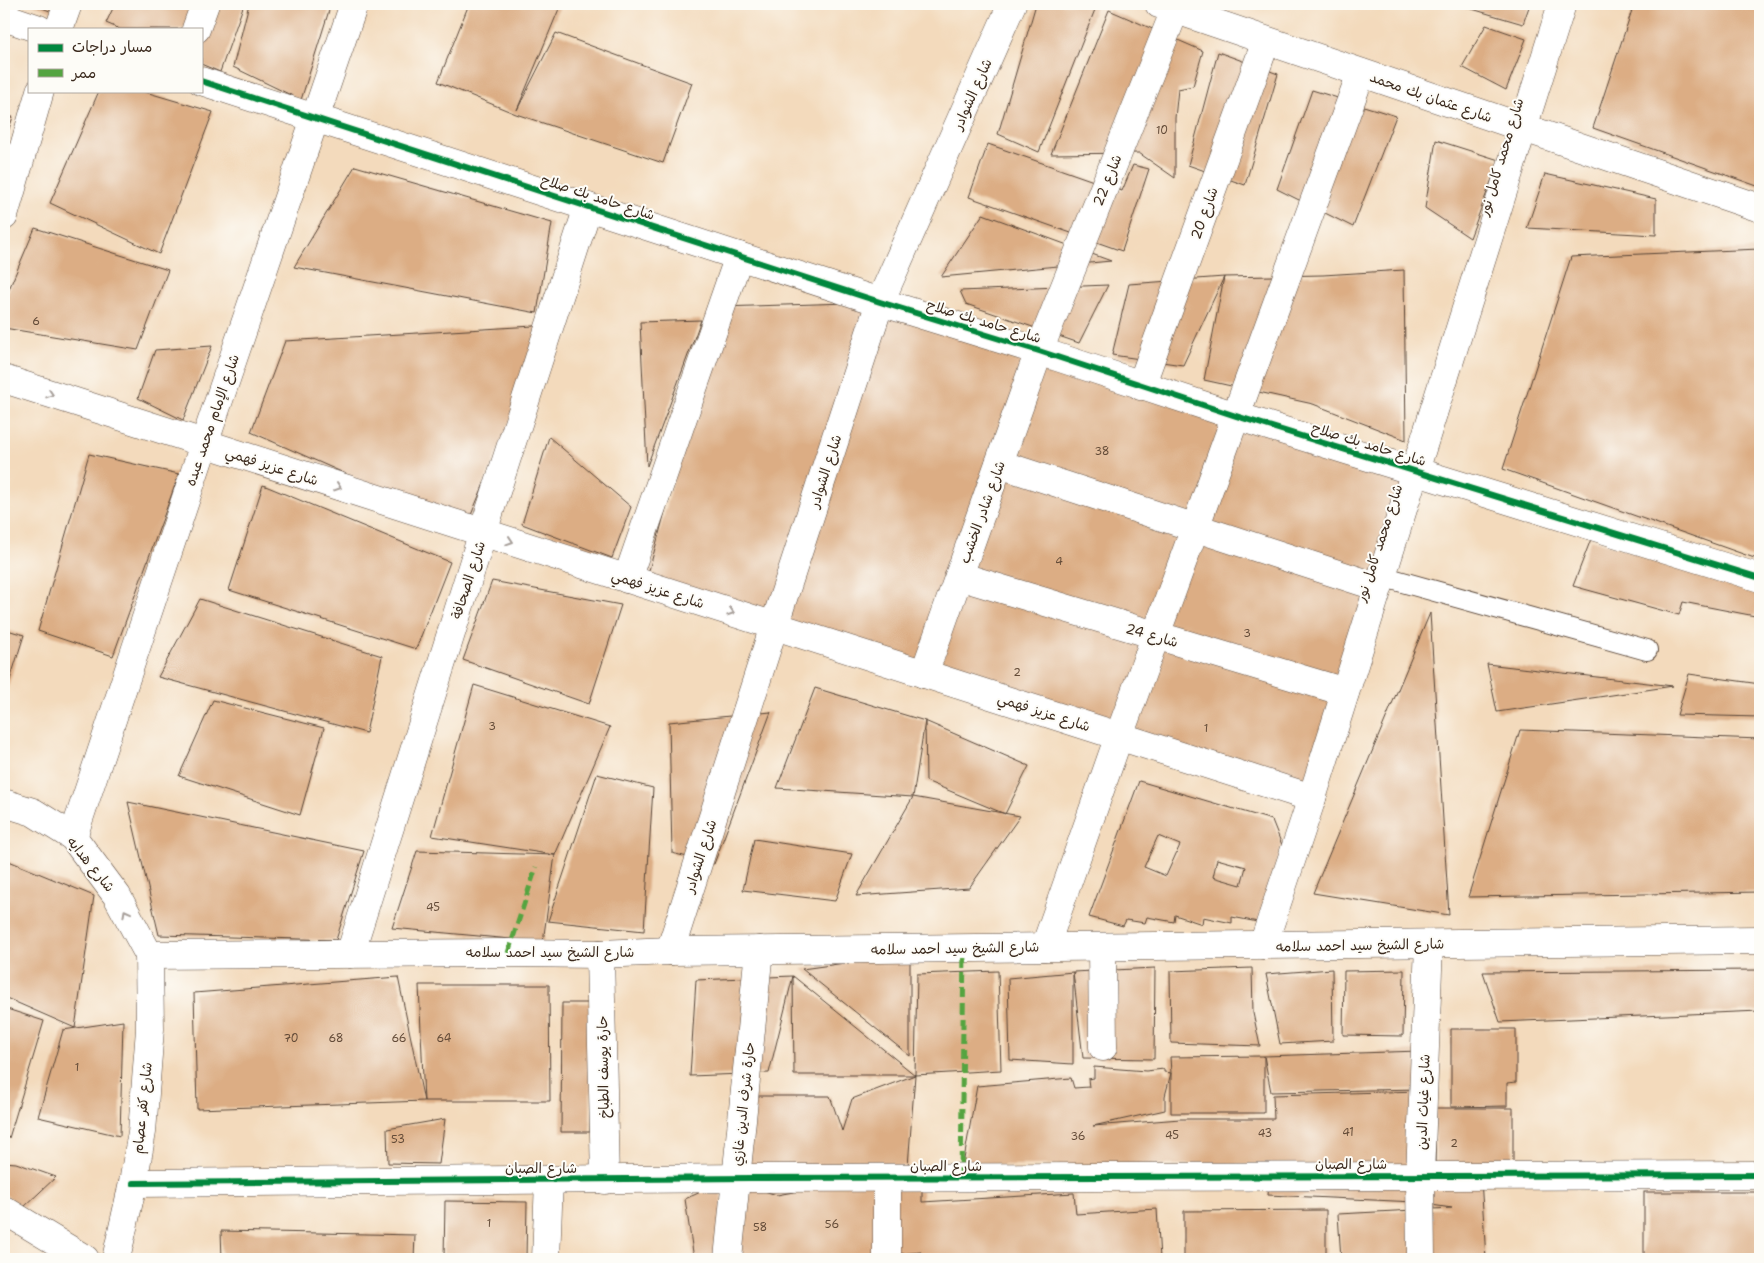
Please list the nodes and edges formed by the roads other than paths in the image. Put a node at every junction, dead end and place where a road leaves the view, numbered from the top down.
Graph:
1 (68, 4) edge
2 (205, 4) edge
3 (354, 4) edge
4 (1012, 4) edge
5 (1562, 4) edge
6 (1167, 7) edge
7 (4, 17) edge
8 (36, 28) edge
9 (59, 28) edge
10 (196, 28) edge
11 (1266, 41) junction
12 (1361, 73) junction
13 (202, 81) edge
14 (40, 92) edge
15 (315, 118) junction
16 (1523, 128) junction
17 (588, 207) junction
18 (1760, 208) edge
19 (4, 216) edge
20 (739, 256) junction
21 (880, 302) junction
22 (1039, 351) junction
23 (4, 379) edge
24 (1141, 386) junction
25 (1236, 416) junction
26 (204, 444) junction
27 (999, 464) junction
28 (1416, 471) junction
29 (1195, 528) junction
30 (483, 532) junction
31 (959, 576) junction
32 (1760, 578) edge
33 (627, 579) junction
34 (1380, 582) junction
35 (774, 626) junction
36 (1155, 636) junction
37 (1647, 650) dead end
38 (924, 674) junction
39 (1345, 692) junction
40 (1119, 736) junction
41 (1312, 798) junction
42 (4, 803) edge
43 (72, 837) junction
44 (1760, 940) edge
45 (1429, 944) junction
46 (1263, 945) junction
47 (1046, 947) junction
48 (1102, 947) junction
49 (759, 950) junction
50 (670, 951) junction
51 (350, 954) junction
52 (600, 954) junction
53 (149, 956) junction
54 (1103, 1047) dead end
55 (1760, 1175) edge
56 (1420, 1176) junction
57 (735, 1178) junction
58 (887, 1178) junction
59 (549, 1180) junction
60 (605, 1180) junction
61 (133, 1183) junction
62 (4, 1210) edge
63 (84, 1259) edge
64 (116, 1259) edge
65 (546, 1259) edge
66 (728, 1259) edge
67 (887, 1259) edge
68 (1422, 1259) edge

1 - 9 street
2 - 10 street
3 - 15 street, شارع الإمام محمد عبده
4 - 21 street, شارع الشوادر
5 - 16 street, شارع محمد كامل نور
6 - 11 street, شارع عثمان بك محمد
6 - 22 street, شارع 22
7 - 8 street
11 - 12 street, شارع عثمان بك محمد
11 - 24 street, شارع 20
12 - 16 street, شارع عثمان بك محمد
12 - 25 street
13 - 15 street, شارع حامد بك صلاح
14 - 19 street
15 - 17 street, شارع حامد بك صلاح
15 - 26 street, شارع الإمام محمد عبده
16 - 18 street, شارع عثمان بك محمد
16 - 28 street, شارع محمد كامل نور
17 - 20 street, شارع حامد بك صلاح
17 - 30 street, شارع الصحافة
20 - 21 street, شارع حامد بك صلاح
20 - 33 street
21 - 22 street, شارع حامد بك صلاح
21 - 35 street, شارع الشوادر
22 - 24 street, شارع حامد بك صلاح
22 - 27 street, شارع شادر الخشب
23 -> 26 street, شارع عزيز فهمي
24 - 25 street, شارع حامد بك صلاح
25 - 28 street, شارع حامد بك صلاح
25 - 29 street
26 -> 30 street, شارع عزيز فهمي
26 - 43 street, شارع الإمام محمد عبده
27 - 29 street
27 - 31 street, شارع شادر الخشب
28 - 32 street, شارع حامد بك صلاح
28 - 34 street, شارع محمد كامل نور
29 - 34 street
29 - 36 street
30 -> 33 street, شارع عزيز فهمي
30 - 51 street, شارع الصحافة
31 - 36 street, شارع 24
31 - 38 street, شارع شادر الخشب
33 -> 35 street, شارع عزيز فهمي
34 - 37 lane
34 - 39 street, شارع محمد كامل نور
35 - 38 street, شارع عزيز فهمي
35 - 50 street, شارع الشوادر
36 - 39 street, شارع 24
36 - 40 street
38 - 40 street, شارع عزيز فهمي
39 - 41 street, شارع محمد كامل نور
40 - 41 street, شارع عزيز فهمي
40 - 47 street
41 - 46 street, شارع محمد كامل نور
42 - 43 street, شارع هدايه
53 -> 43 street, شارع هدايه
44 - 45 street, شارع الشيخ سيد احمد سلامه
45 - 46 street, شارع الشيخ سيد احمد سلامه
45 - 56 street, شارع غياث الدين
46 - 48 street, شارع الشيخ سيد احمد سلامه
47 - 48 street, شارع الشيخ سيد احمد سلامه
47 - 49 street, شارع الشيخ سيد احمد سلامه
48 - 54 street
49 - 50 street, شارع الشيخ سيد احمد سلامه
49 - 57 street, حارة شرف الدين غازي
50 - 52 street, شارع الشيخ سيد احمد سلامه
51 - 52 street, شارع الشيخ سيد احمد سلامه
51 - 53 street, شارع الشيخ سيد احمد سلامه
52 - 60 street, حارة يوسف الطباخ
53 - 61 street, شارع كفر عصام
55 - 56 street, شارع الصبان
56 - 58 street, شارع الصبان
56 - 68 street, شارع غياث الدين
57 - 58 street, شارع الصبان
57 - 60 street, شارع الصبان
57 - 66 street, حارة شرف الدين غازي
58 - 67 street
59 - 60 street, شارع الصبان
59 - 61 street, شارع الصبان
59 - 65 street
61 - 64 street, شارع كفر عصام
62 - 63 street

